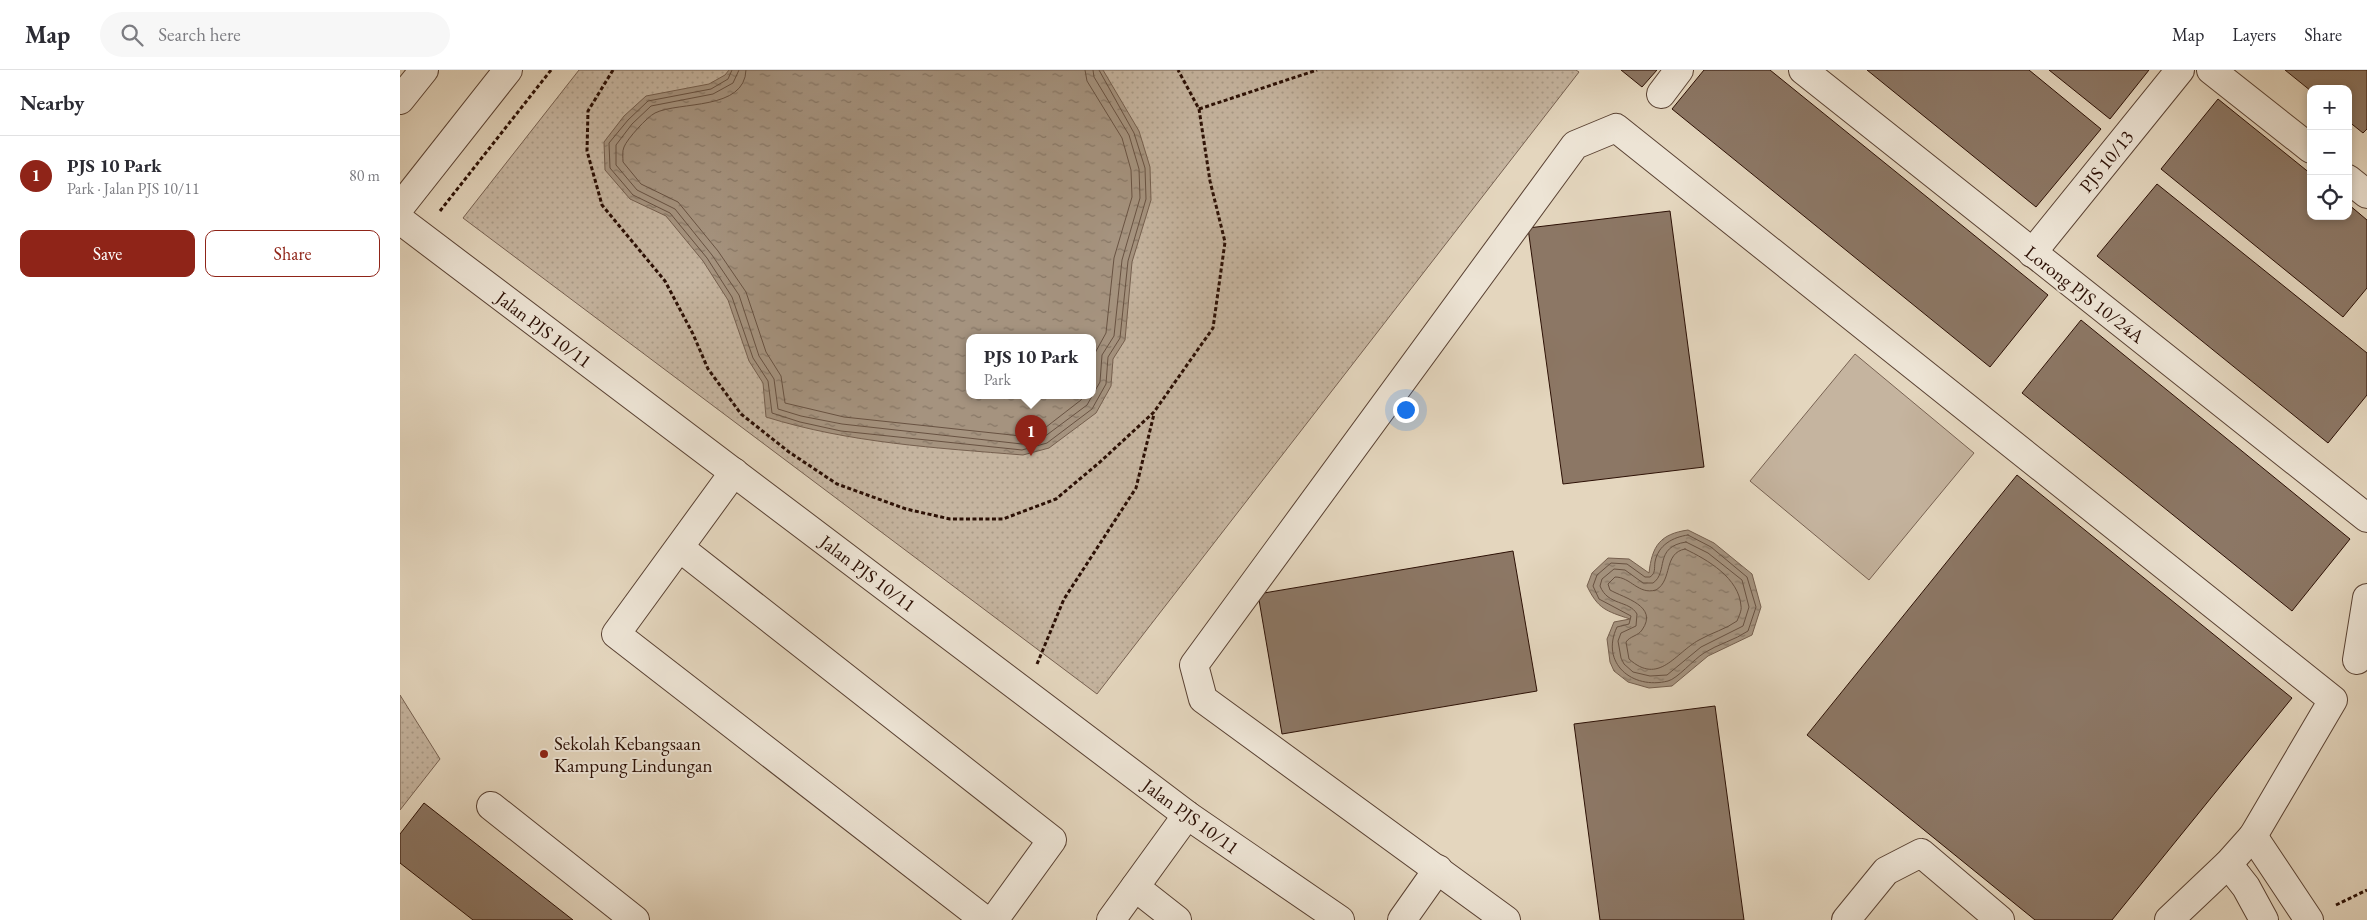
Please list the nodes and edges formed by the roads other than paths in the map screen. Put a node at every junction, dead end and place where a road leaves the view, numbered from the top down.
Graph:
1 (424, 70) edge
2 (508, 70) edge
3 (1679, 70) edge
4 (1803, 70) edge
5 (2180, 70) edge
6 (2211, 70) edge
7 (1661, 94) dead end
8 (400, 100) edge
9 (2307, 146) edge
10 (2352, 182) edge
11 (2367, 194) edge
12 (400, 207) edge
13 (400, 220) edge
14 (2032, 253) junction
15 (734, 472) junction
16 (2367, 518) edge
17 (680, 548) junction
18 (2367, 598) edge
19 (2357, 660) dead end
20 (491, 806) dead end
21 (1187, 815) junction
22 (2253, 836) junction
23 (2228, 864) junction
24 (1438, 869) junction
25 (1135, 887) junction
26 (635, 920) edge
27 (985, 920) edge
28 (994, 920) edge
29 (1111, 920) edge
30 (1177, 920) edge
31 (1340, 920) edge
32 (1402, 920) edge
33 (1506, 920) edge
34 (1846, 920) edge
35 (2000, 920) edge
36 (2169, 920) edge
37 (2264, 920) edge
38 (2309, 920) edge

1 - 8 street
2 - 12 street
3 - 7 street
4 - 14 street, Lorong PJS 10/24A
5 - 14 street, PJS 10/13
6 - 9 street
10 - 11 street
13 - 15 street, Jalan PJS 10/11
14 - 16 street, Lorong PJS 10/24A
15 - 17 street
15 - 21 street, Jalan PJS 10/11
17 - 27 street
17 - 28 street
18 - 19 street
20 - 26 street
21 - 25 street
21 - 31 street, Jalan PJS 10/11
22 - 23 street
22 - 24 street
22 - 38 street
23 - 36 street
23 - 37 street
24 - 32 street
24 - 33 street
25 - 29 street
25 - 30 street
34 - 35 street

